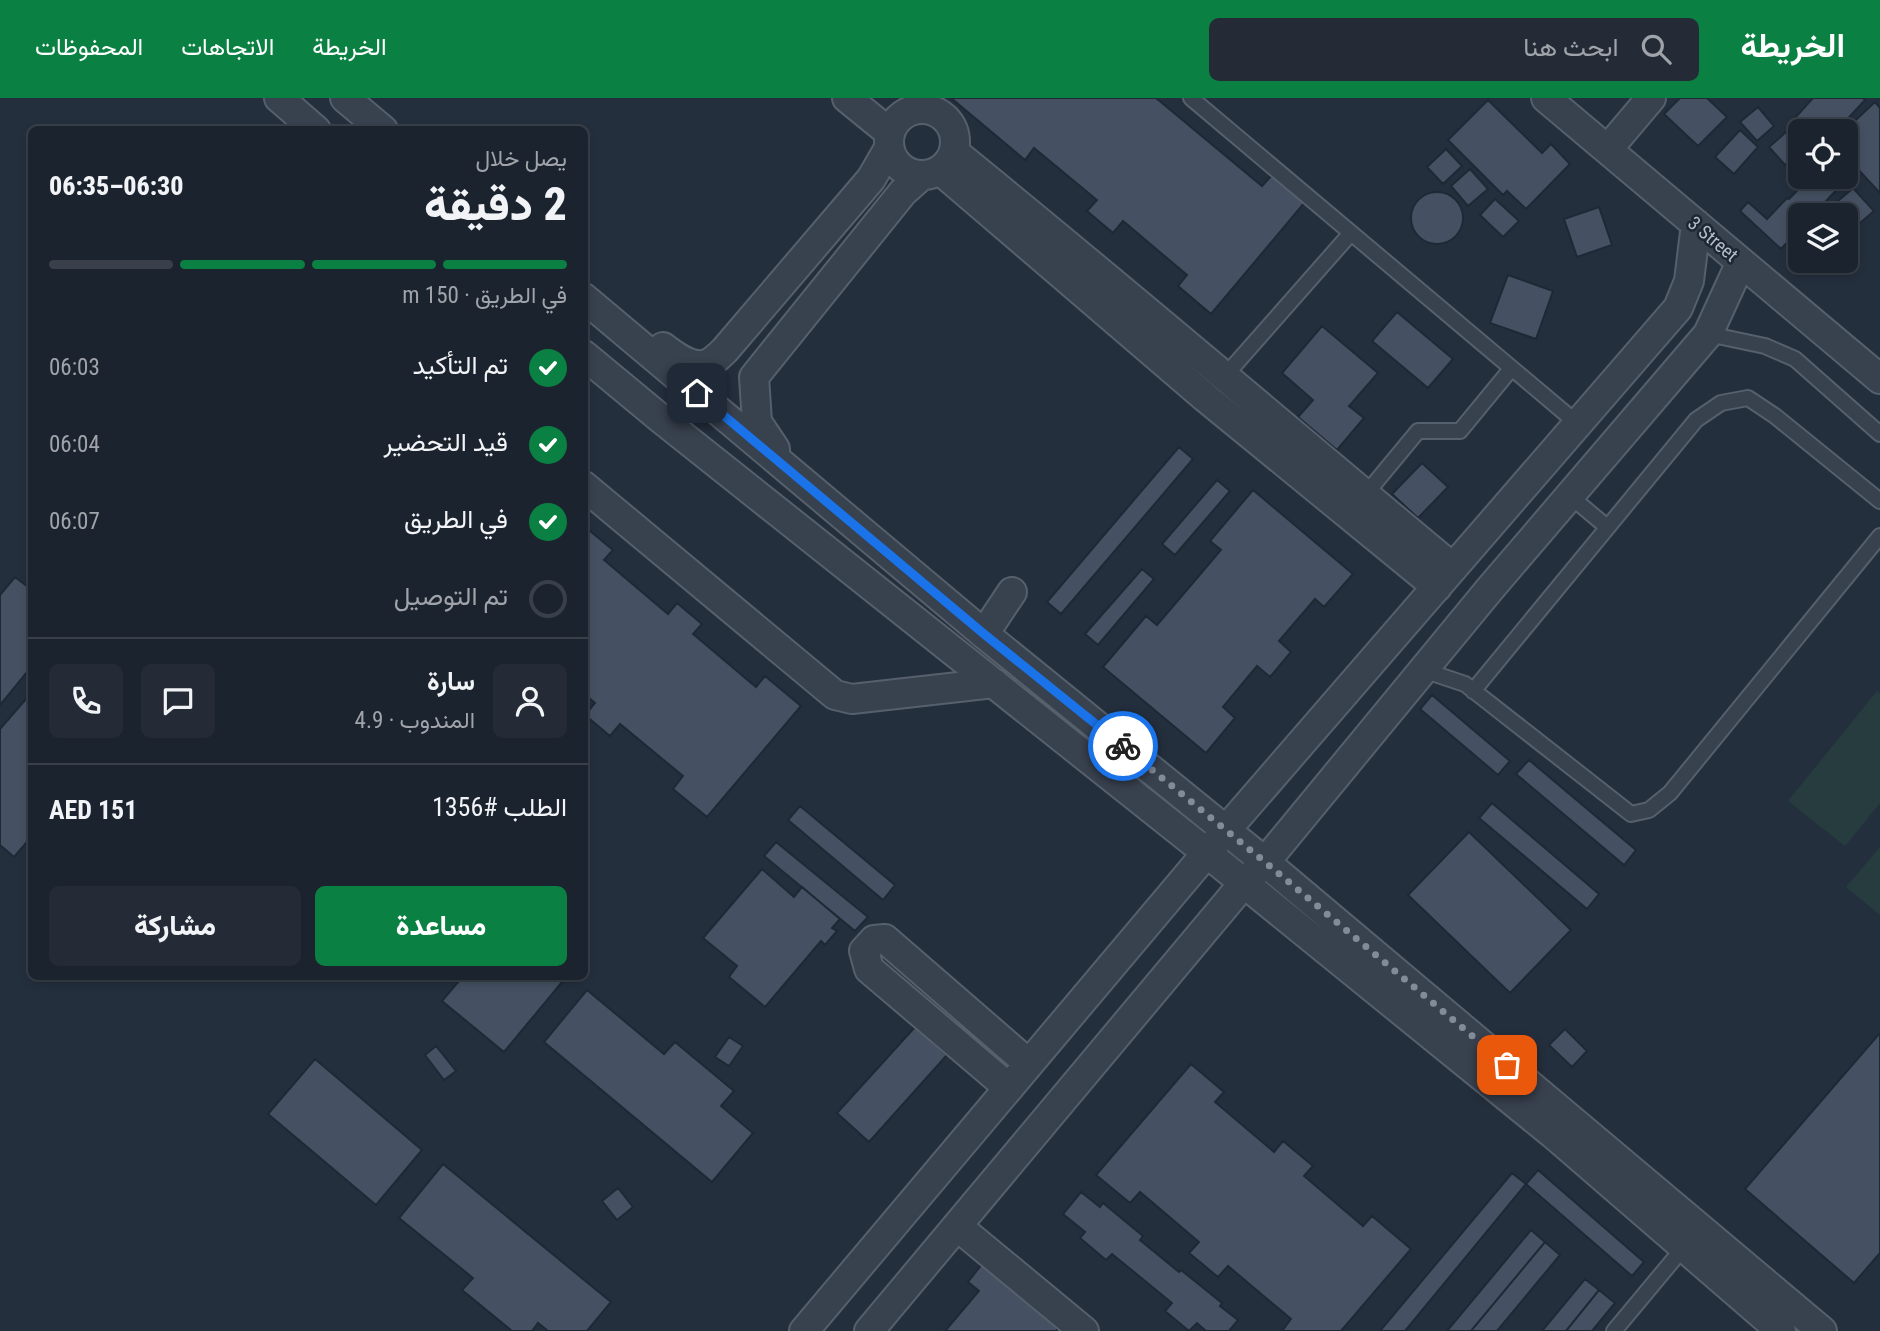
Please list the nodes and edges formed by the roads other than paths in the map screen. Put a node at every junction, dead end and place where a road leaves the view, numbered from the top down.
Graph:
1 (279, 98) edge
2 (345, 98) edge
3 (847, 98) edge
4 (1191, 98) edge
5 (1546, 98) edge
6 (1651, 98) edge
7 (901, 105) edge
8 (311, 126) edge
9 (378, 126) edge
10 (890, 141) junction
11 (1608, 149) junction
12 (938, 166) junction
13 (1696, 224) junction
14 (1351, 233) junction
15 (1741, 262) junction
16 (588, 301) edge
17 (1678, 308) junction
18 (615, 323) junction
19 (1709, 334) junction
20 (588, 358) edge
21 (1511, 369) junction
22 (1224, 377) junction
23 (1880, 379) edge
24 (1578, 424) junction
25 (1880, 434) edge
26 (1549, 457) junction
27 (788, 468) junction
28 (588, 489) edge
29 (1576, 489) junction
30 (1365, 495) junction
31 (1880, 502) edge
32 (1607, 527) junction
33 (1880, 536) edge
34 (1445, 578) junction
35 (1012, 593) dead end
36 (984, 634) junction
37 (1388, 643) junction
38 (1422, 671) junction
39 (994, 683) junction
40 (1473, 691) junction
41 (1226, 830) junction
42 (1207, 853) junction
43 (1265, 862) junction
44 (1244, 883) junction
45 (1029, 1064) junction
46 (1009, 1088) junction
47 (1560, 1125) junction
48 (957, 1226) junction
49 (1684, 1247) junction
50 (804, 1331) edge
51 (869, 1331) edge
52 (1084, 1331) edge
53 (1614, 1331) edge
54 (1780, 1331) edge
55 (1822, 1331) edge

1 - 8 street
2 - 9 street
3 - 10 street
4 - 14 lane
5 - 11 street, 3 Street
6 - 11 street
7 - 10 street
7 - 12 street
10 - 12 street
10 - 18 street
11 - 13 street, 3 Street
12 - 22 street
12 - 27 street
12 - 34 street
13 - 15 street, 3 Street
13 - 17 street
14 - 21 lane
14 - 22 lane
15 - 19 street
15 - 23 street, 3 Street
16 - 18 street
17 - 19 street
17 - 24 street
18 - 27 street
19 - 25 lane
19 - 29 street
20 - 39 street
21 - 24 lane
21 - 30 lane
22 - 30 street
24 - 26 street
26 - 29 street
26 - 34 street
27 - 36 street
28 - 39 street
29 - 32 lane
29 - 38 street
30 - 34 street
31 - 32 lane
32 - 40 lane
33 - 40 lane
34 - 37 street
35 - 36 street
36 - 41 street
37 - 38 street
37 - 41 street
38 - 40 lane
38 - 43 street
39 - 42 street
41 - 42 street
41 - 43 street
42 - 44 street
42 - 45 street
43 - 44 street
43 - 47 street
44 - 47 street
44 - 48 street
45 - 46 street
45 - 46 street
46 - 50 street
47 - 49 street
47 - 55 street
48 - 51 street
48 - 52 street
49 - 53 lane
49 - 54 street

